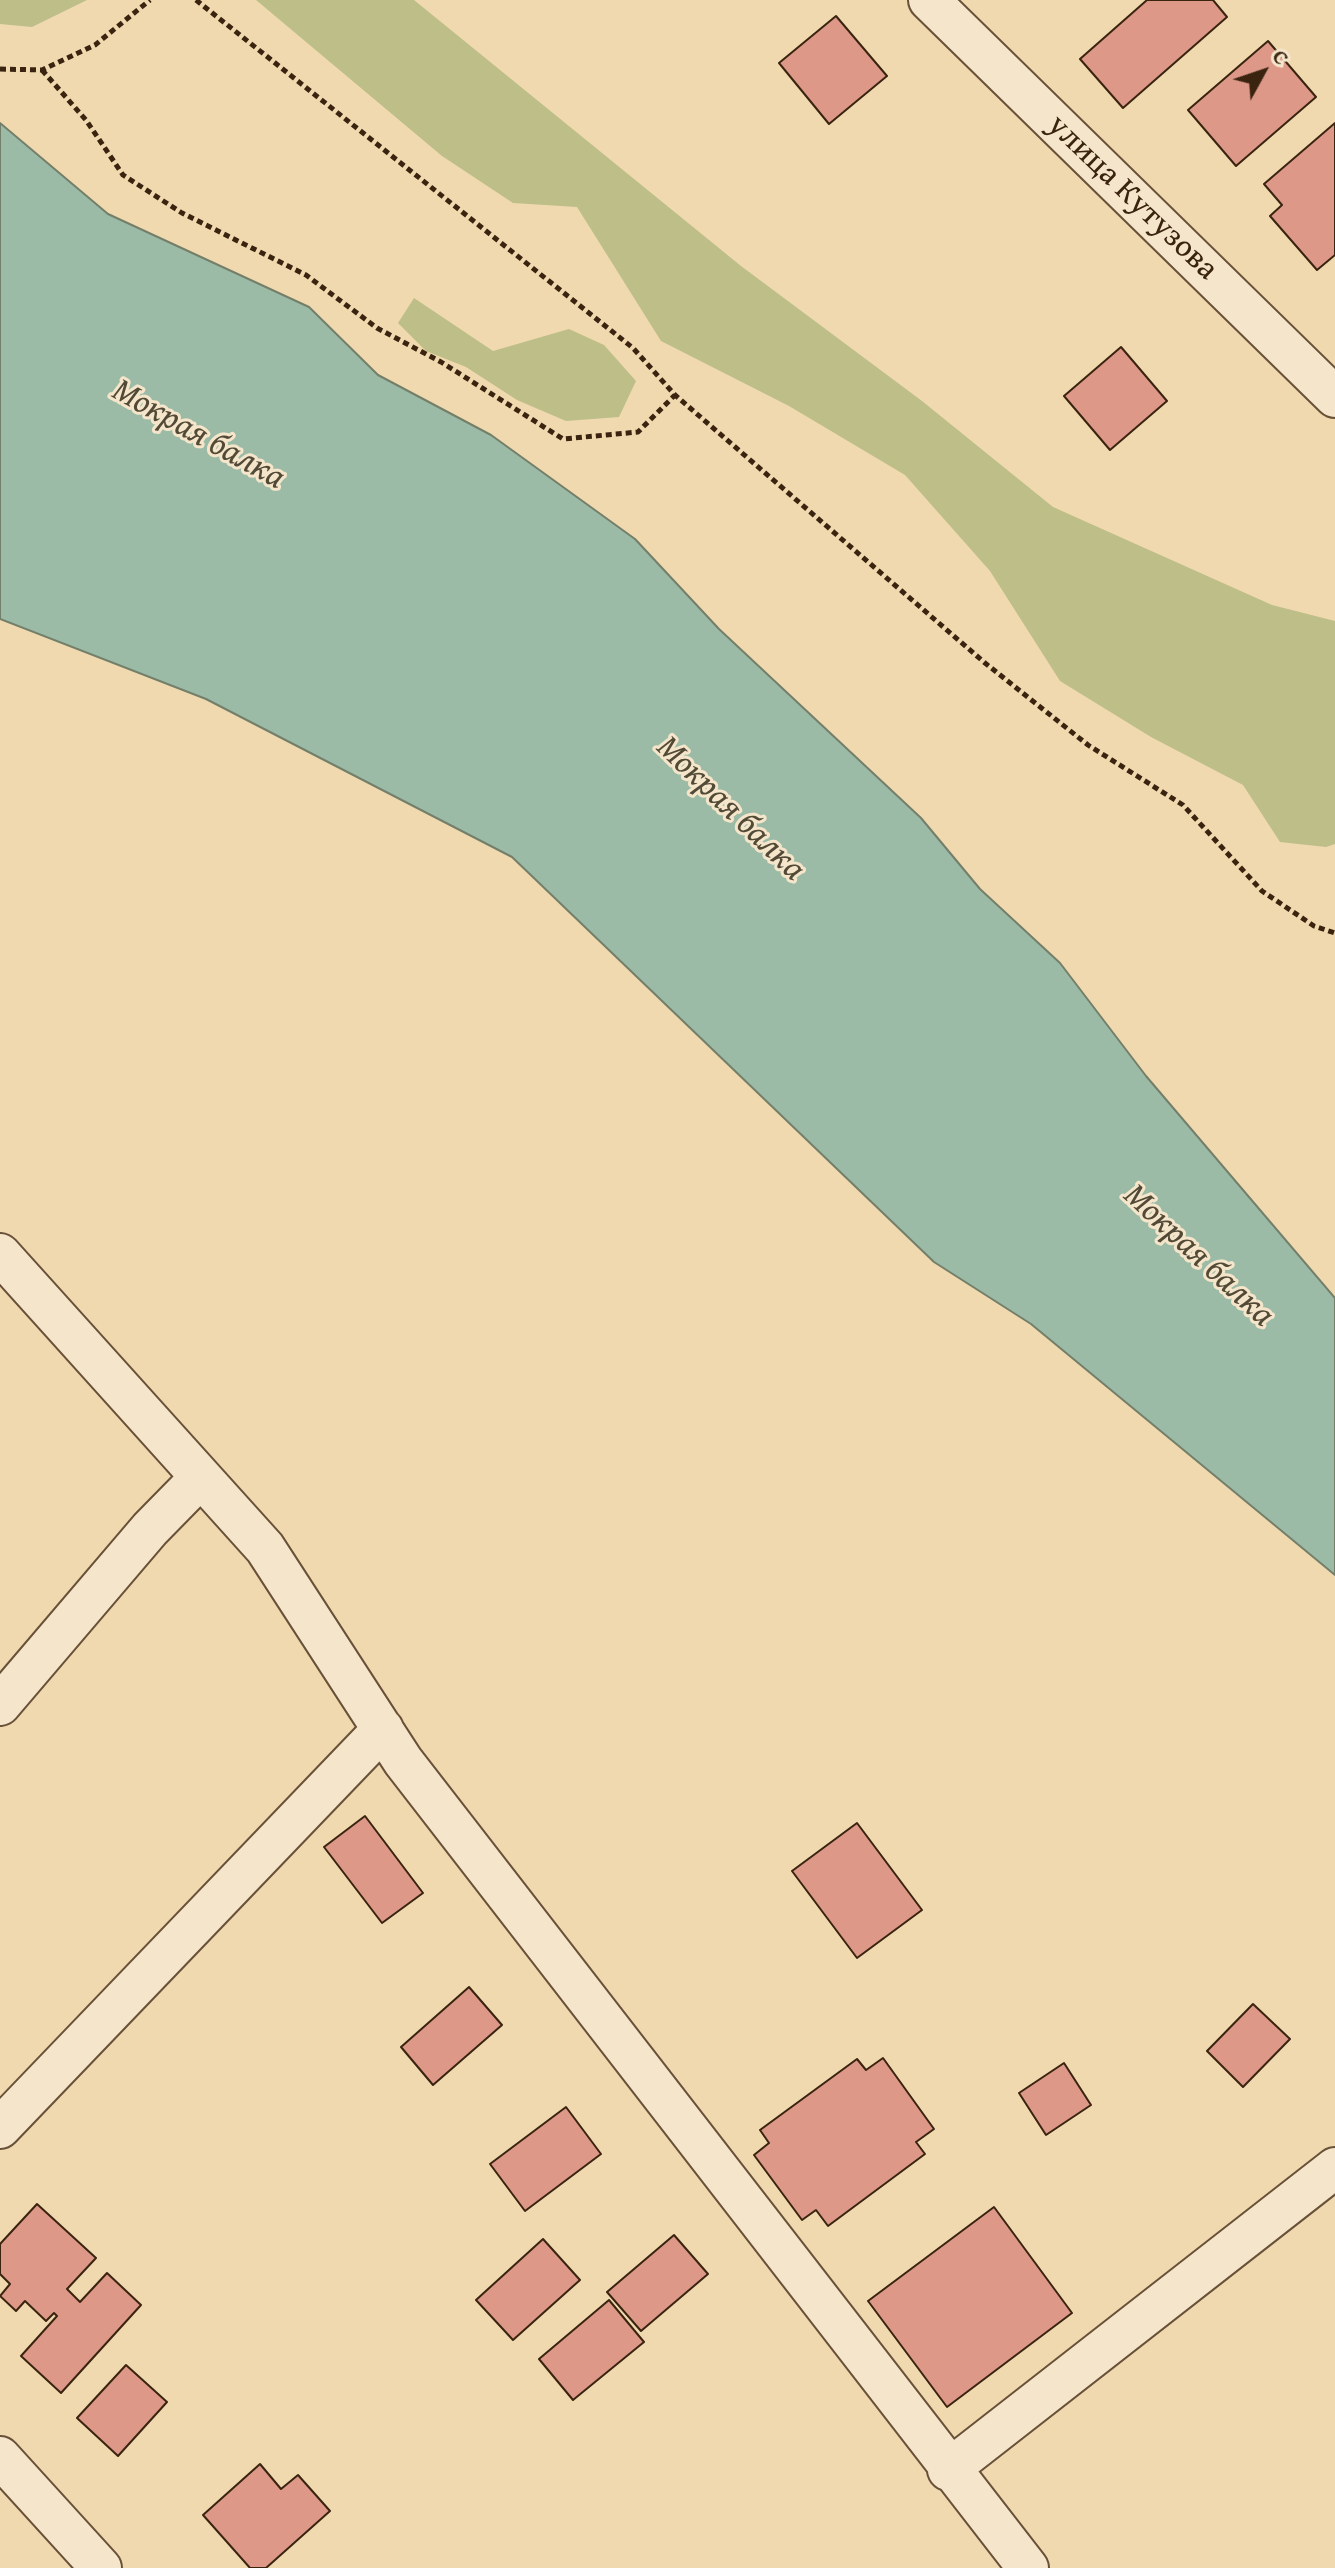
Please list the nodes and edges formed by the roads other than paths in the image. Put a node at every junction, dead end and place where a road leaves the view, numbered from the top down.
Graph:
1 (929, 0) edge
2 (1335, 397) edge
3 (0, 1254) edge
4 (201, 1477) junction
5 (0, 1705) edge
6 (383, 1729) junction
7 (0, 2128) edge
8 (1335, 2168) edge
9 (0, 2457) edge
10 (948, 2470) junction
11 (101, 2568) edge
12 (1028, 2568) edge

1 - 2 street, улица Кутузова
3 - 4 street
4 - 5 street
4 - 6 street
6 - 7 street
6 - 10 street
8 - 10 street
9 - 11 street
10 - 12 street

